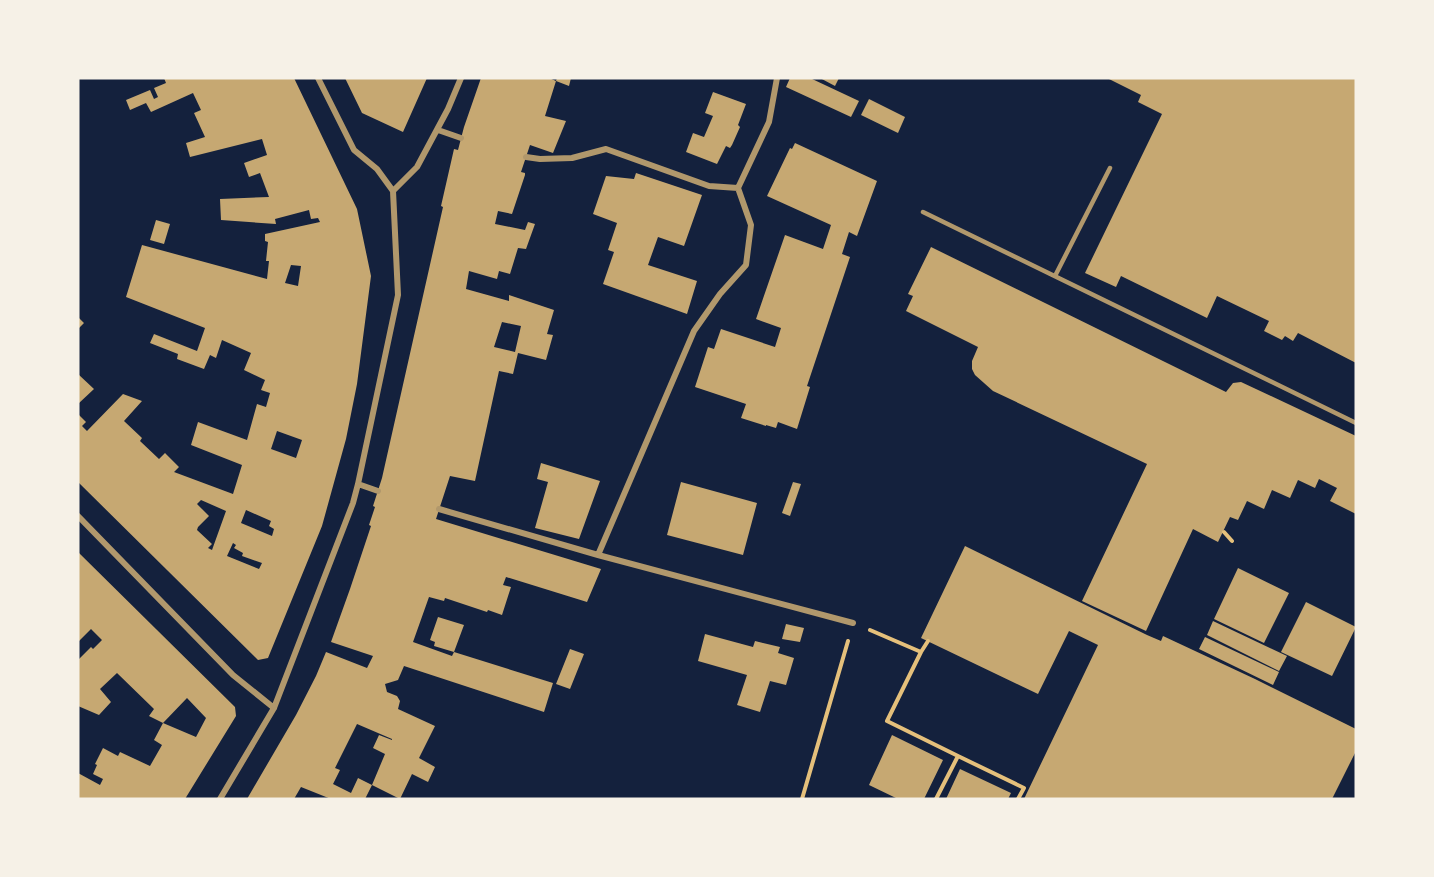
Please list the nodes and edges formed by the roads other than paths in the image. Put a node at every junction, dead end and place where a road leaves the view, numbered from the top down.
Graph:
1 (318, 78) edge
2 (461, 78) edge
3 (777, 78) edge
4 (438, 130) junction
5 (461, 138) dead end
6 (526, 157) dead end
7 (1110, 168) dead end
8 (738, 188) junction
9 (393, 191) junction
10 (923, 212) dead end
11 (1055, 276) junction
12 (1356, 423) edge
13 (358, 484) junction
14 (378, 491) dead end
15 (439, 509) dead end
16 (78, 516) edge
17 (598, 555) junction
18 (853, 623) road end
19 (274, 708) junction
20 (220, 799) edge

1 - 9 street
2 - 4 street
3 - 8 street
4 - 5 street
4 - 9 street
6 - 8 street
7 - 11 lane
8 - 17 street
9 - 13 street
10 - 11 lane
11 - 12 lane
13 - 14 street
13 - 19 street
15 - 17 street
16 - 19 street
17 - 18 street
19 - 20 street

